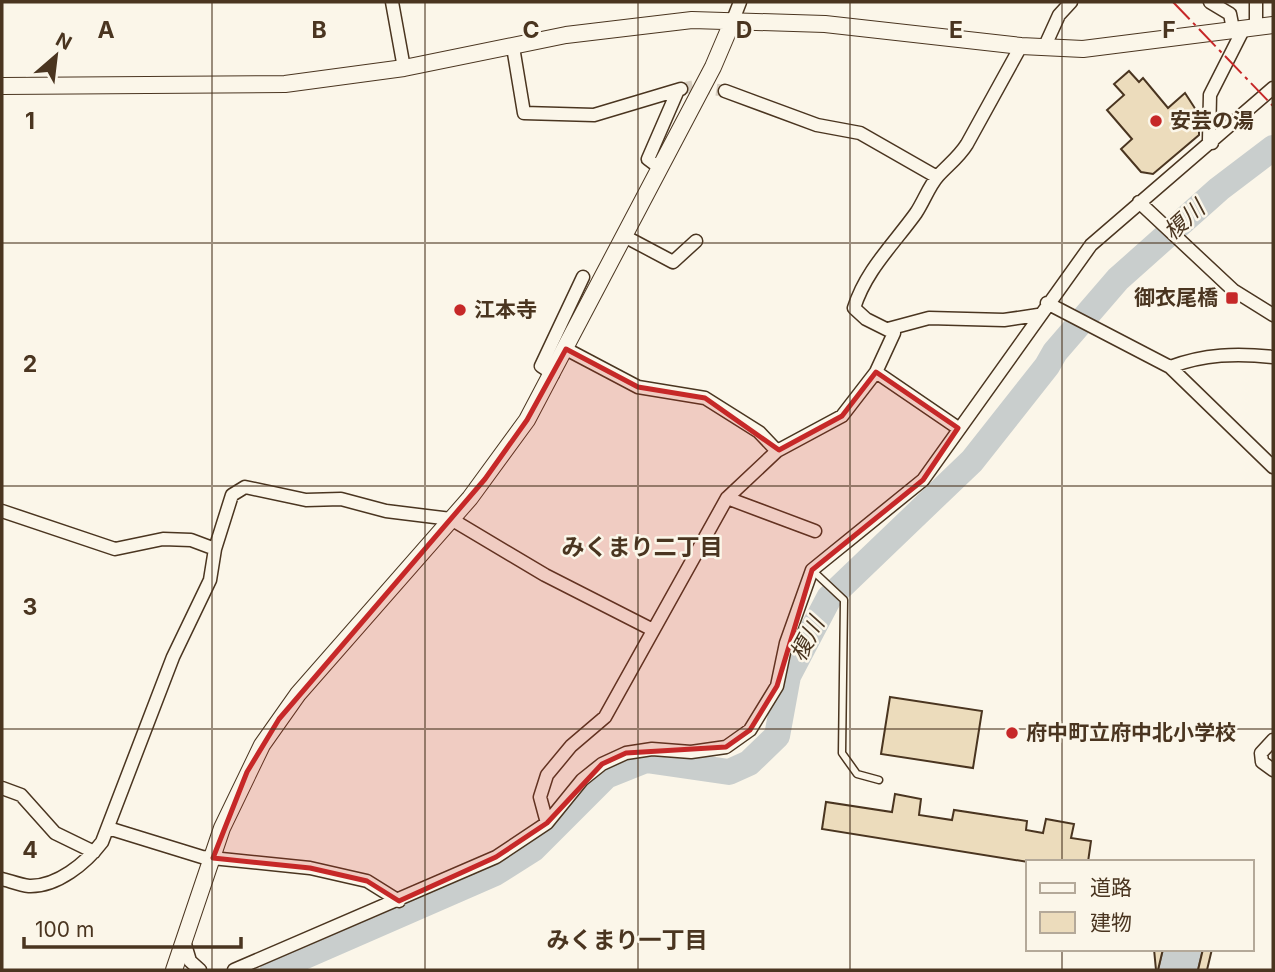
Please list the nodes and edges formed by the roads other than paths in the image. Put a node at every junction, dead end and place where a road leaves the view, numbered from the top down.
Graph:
1 (392, 2) edge
2 (740, 2) edge
3 (1071, 2) edge
4 (1210, 2) edge
5 (1256, 2) edge
6 (733, 20) junction
7 (1273, 25) edge
8 (1244, 28) junction
9 (1021, 46) junction
10 (513, 47) junction
11 (1044, 48) junction
12 (404, 68) junction
13 (2, 86) edge
14 (1273, 88) edge
15 (725, 91) tunnel mouth
16 (1212, 143) junction
17 (660, 168) junction
18 (937, 177) junction
19 (1139, 202) junction
20 (624, 236) junction
21 (696, 241) dead end
22 (583, 277) dead end
23 (1047, 303) junction
24 (1273, 315) edge
25 (1038, 316) junction
26 (888, 329) junction
27 (566, 349) junction
28 (1273, 357) edge
29 (1170, 367) junction
30 (876, 372) junction
31 (553, 374) junction
32 (958, 428) junction
33 (777, 451) junction
34 (1273, 467) edge
35 (727, 498) junction
36 (2, 511) edge
37 (451, 519) junction
38 (816, 531) dead end
39 (215, 549) junction
40 (812, 570) junction
41 (653, 630) junction
42 (1273, 740) edge
43 (1273, 770) edge
44 (879, 780) dead end
45 (2, 788) edge
46 (547, 823) junction
47 (108, 828) junction
48 (94, 852) junction
49 (213, 858) junction
50 (2, 879) edge
51 (399, 901) junction
52 (184, 941) junction
53 (174, 970) edge
54 (200, 970) edge
55 (234, 970) edge

1 - 12 street
2 - 6 street
3 - 11 street
4 - 8 street
5 - 8 street
6 - 9 street
6 - 10 street
6 - 17 street
7 - 8 street
8 - 11 street
8 - 16 street
9 - 11 street
9 - 18 street
10 - 12 street
10 - 17 street
12 - 13 street
14 - 16 street
15 - 18 street
16 - 19 street
17 - 20 street
18 - 26 street
19 - 23 street
19 - 24 street
20 - 21 street
20 - 27 street
22 - 31 street
23 - 25 street
23 - 29 street
25 - 26 street
25 - 32 street
26 - 30 street
27 - 31 street
27 - 33 street
28 - 29 street
29 - 34 street
30 - 32 street
30 - 33 street
31 - 37 street
32 - 40 street
33 - 35 street
35 - 38 street
35 - 41 street
36 - 39 street
37 - 39 street
37 - 41 street
37 - 49 street
39 - 47 street
40 - 44 lane
40 - 46 street
41 - 46 street
42 - 43 street
45 - 48 street
46 - 51 street
47 - 48 street
47 - 49 street
48 - 50 street
49 - 51 street
49 - 52 street
51 - 55 street
52 - 53 street
52 - 54 street

